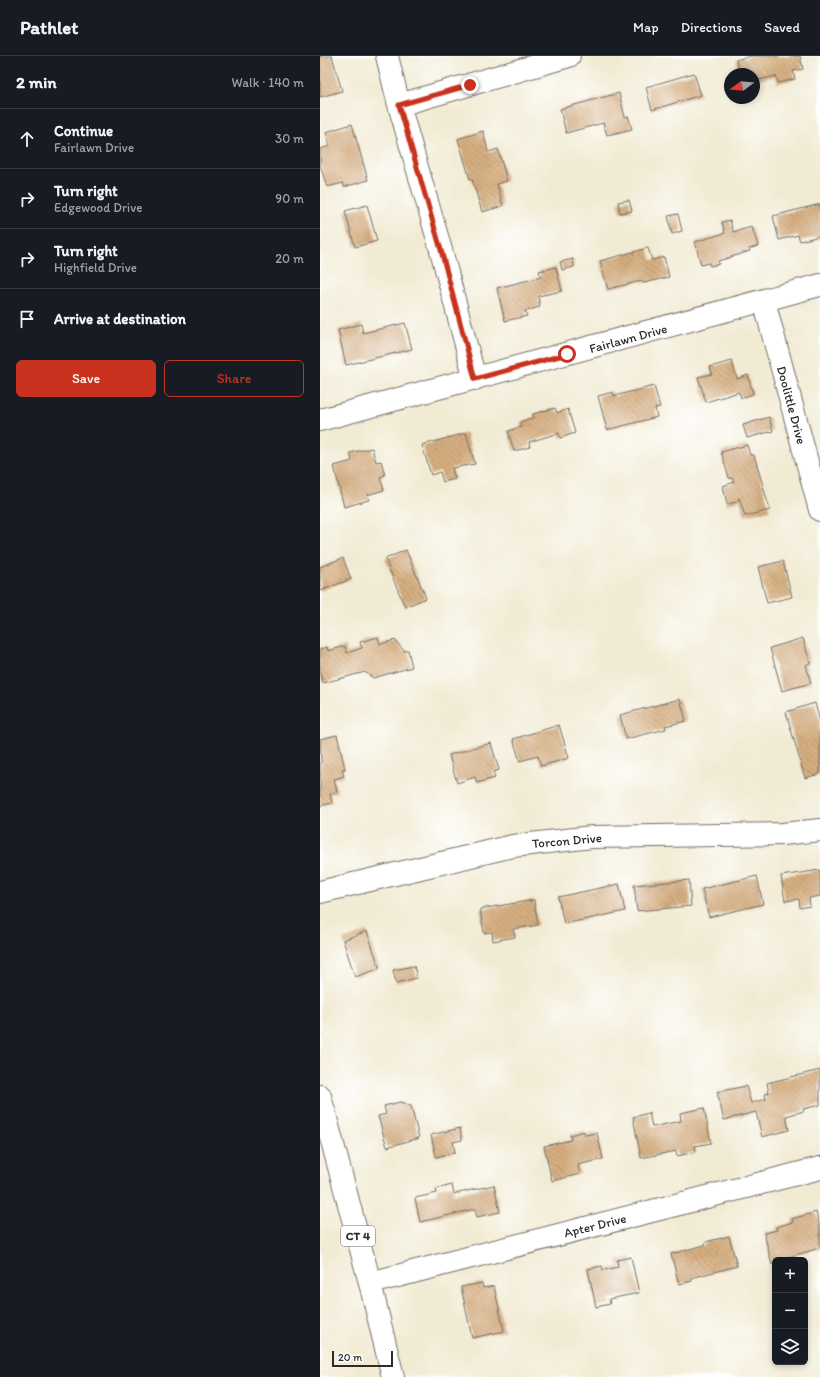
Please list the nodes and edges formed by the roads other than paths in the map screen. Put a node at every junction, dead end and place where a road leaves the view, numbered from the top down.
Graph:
1 (387, 56) edge
2 (569, 56) edge
3 (399, 105) junction
4 (820, 285) edge
5 (764, 301) junction
6 (475, 379) junction
7 (320, 420) edge
8 (820, 510) edge
9 (820, 830) edge
10 (320, 892) edge
11 (320, 1096) edge
12 (820, 1168) edge
13 (370, 1283) junction
14 (393, 1377) edge

1 - 3 street
2 - 3 street
3 - 6 street
4 - 5 street, Fairlawn Drive
5 - 6 street, Fairlawn Drive
5 - 8 street, Doolittle Drive
6 - 7 street, Fairlawn Drive
9 - 10 street, Torcon Drive
11 - 13 street, CT 4
12 - 13 street, Apter Drive
13 - 14 street, CT 4

